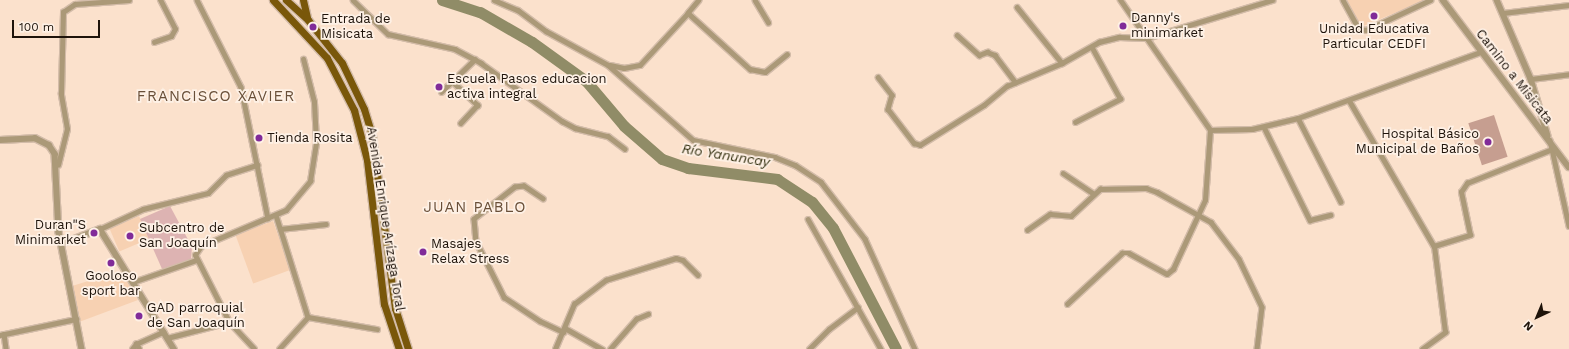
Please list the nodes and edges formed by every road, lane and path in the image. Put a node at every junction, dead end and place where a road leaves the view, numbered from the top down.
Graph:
1 (129, 0) edge
2 (160, 0) edge
3 (197, 0) edge
4 (273, 0) edge
5 (286, 0) edge
6 (303, 0) edge
7 (353, 0) edge
8 (494, 0) edge
9 (699, 0) edge
10 (755, 0) edge
11 (1120, 0) edge
12 (1272, 0) edge
13 (1344, 0) edge
14 (1430, 0) edge
15 (1443, 0) edge
16 (1497, 0) edge
17 (691, 2) edge
18 (1569, 5) edge
19 (1017, 7) dead end
20 (688, 13) junction
21 (1503, 13) junction
22 (308, 20) junction
23 (768, 22) dead end
24 (957, 35) dead end
25 (1147, 38) junction
26 (154, 42) dead end
27 (1092, 48) junction
28 (1480, 52) junction
29 (787, 54) dead end
30 (303, 59) dead end
31 (475, 59) junction
32 (1062, 63) junction
33 (608, 65) junction
34 (1569, 74) edge
35 (878, 77) dead end
36 (1531, 79) junction
37 (454, 82) junction
38 (1015, 82) junction
39 (441, 92) dead end
40 (1349, 100) junction
41 (1298, 118) junction
42 (1075, 122) dead end
43 (461, 123) dead end
44 (1264, 127) junction
45 (1210, 130) junction
46 (0, 140) edge
47 (1550, 140) junction
48 (625, 150) dead end
49 (1550, 150) junction
50 (58, 165) junction
51 (257, 166) junction
52 (1569, 167) edge
53 (1063, 173) dead end
54 (1094, 194) junction
55 (543, 199) dead end
56 (1341, 202) dead end
57 (276, 214) junction
58 (1200, 215) junction
59 (1330, 215) dead end
60 (268, 218) junction
61 (808, 219) dead end
62 (326, 224) dead end
63 (1569, 226) edge
64 (100, 229) junction
65 (280, 229) junction
66 (1027, 230) dead end
67 (61, 244) junction
68 (1434, 246) junction
69 (196, 260) junction
70 (698, 275) dead end
71 (133, 282) junction
72 (1067, 304) dead end
73 (858, 307) junction
74 (648, 314) dead end
75 (308, 317) junction
76 (76, 319) junction
77 (229, 322) junction
78 (377, 330) dead end
79 (565, 330) junction
80 (164, 332) junction
81 (2, 335) edge
82 (167, 338) junction
83 (136, 344) junction
84 (6, 349) edge
85 (82, 349) edge
86 (132, 349) edge
87 (139, 349) edge
88 (174, 349) edge
89 (254, 349) edge
90 (279, 349) edge
91 (399, 349) edge
92 (408, 349) edge
93 (555, 349) edge
94 (602, 349) edge
95 (610, 349) edge
96 (809, 349) edge
97 (881, 349) edge
98 (915, 349) edge
99 (1257, 349) edge
100 (1422, 349) edge

1 - 50 street
2 - 26 street
3 - 51 street
4 - 91 main road, Avenida Enrique Arízaga Toral
5 - 22 main road, Avenida Enrique Arízaga Toral
6 - 22 main road
7 - 31 street
8 - 33 street
9 - 17 street
10 - 23 street
11 - 25 street
12 - 25 street
13 - 14 street
15 - 28 street, Camino a Misicata
16 - 21 street
17 - 20 street
18 - 21 street
19 - 32 street
20 - 29 street
20 - 33 street
21 - 36 street
22 - 92 main road, Avenida Enrique Arízaga Toral
24 - 38 street
25 - 27 street
25 - 45 street
27 - 32 street
27 - 42 street
28 - 40 street
28 - 47 street, Camino a Misicata
30 - 57 street
31 - 37 street
31 - 48 street
32 - 38 street
33 - 98 street
34 - 36 street
35 - 38 street
36 - 47 street
37 - 39 street
37 - 43 street
40 - 41 street
40 - 68 street
41 - 44 street
41 - 56 street
44 - 45 street
44 - 59 street
45 - 58 street
46 - 50 street
47 - 49 street
47 - 52 street, Camino a Misicata
49 - 63 street
49 - 68 street
50 - 67 street
51 - 60 street
51 - 64 street
53 - 54 street
54 - 58 street
54 - 66 street
55 - 79 street
57 - 60 street
57 - 65 street
58 - 72 street
58 - 99 street
60 - 69 street
61 - 73 street
62 - 65 street
64 - 67 street
64 - 71 street
65 - 75 street
67 - 76 street
68 - 100 street
69 - 71 street
69 - 77 street
70 - 79 street
71 - 80 street
73 - 96 street
73 - 97 street
74 - 95 street
75 - 78 street
75 - 90 street
76 - 81 street
76 - 85 street
77 - 82 street
77 - 89 street
79 - 93 street
79 - 94 street
80 - 82 street
80 - 83 street
81 - 84 street
82 - 88 street
83 - 86 street
83 - 87 street

